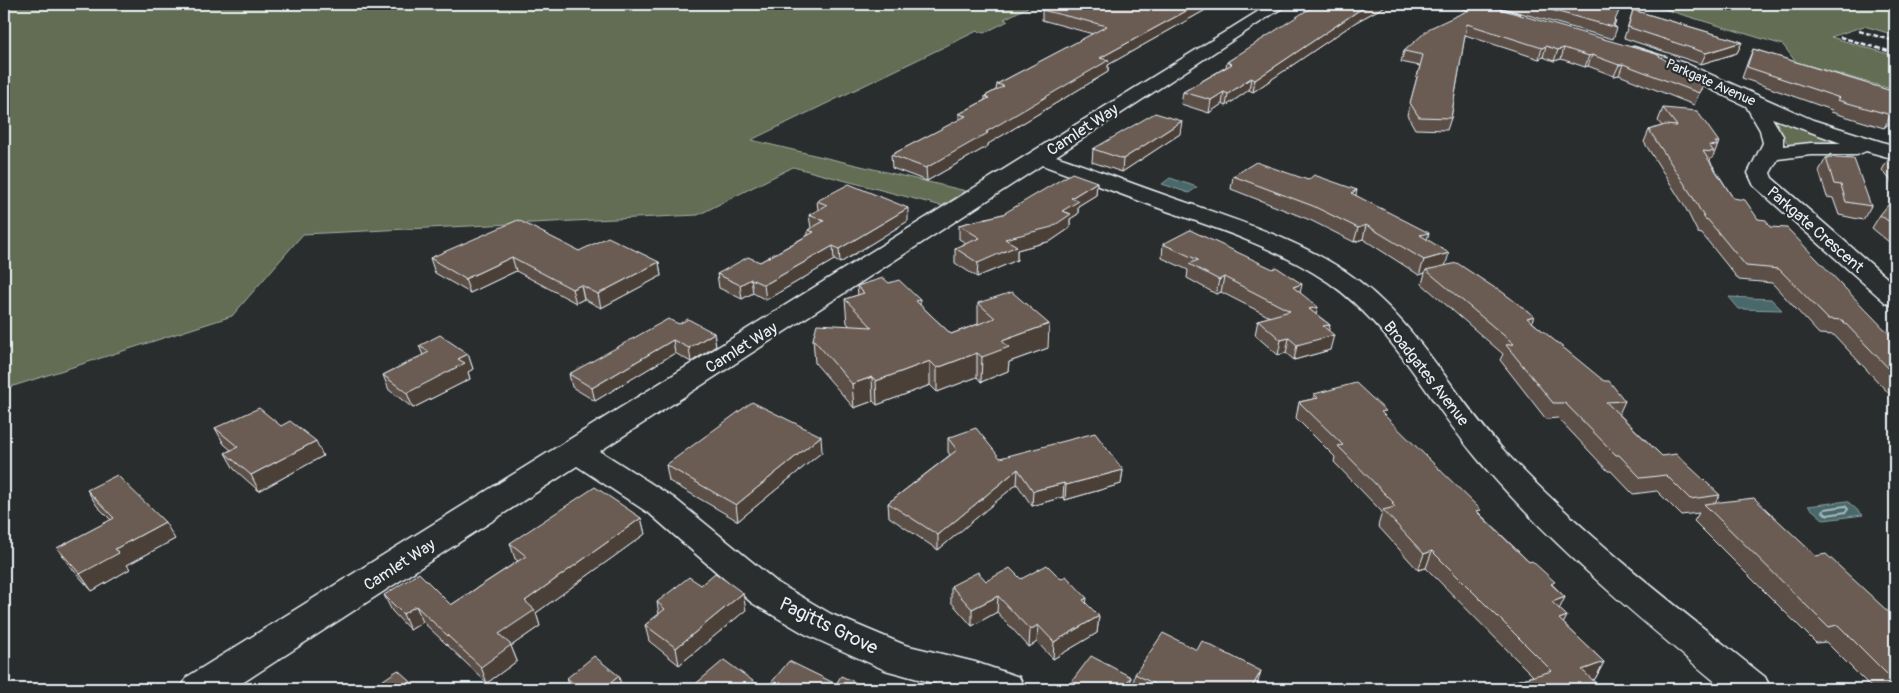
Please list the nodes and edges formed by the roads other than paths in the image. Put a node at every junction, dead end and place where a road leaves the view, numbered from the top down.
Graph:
1 (1280, 4) edge
2 (1466, 4) edge
3 (1531, 22) edge
4 (1615, 46) edge
5 (1754, 102) junction
6 (1892, 152) edge
7 (1771, 154) junction
8 (1039, 157) junction
9 (1895, 298) edge
10 (577, 451) junction
11 (201, 689) edge
12 (1005, 689) edge
13 (1751, 689) edge

1 - 8 street, Camlet Way
2 - 3 street
4 - 5 street, Parkgate Avenue
5 - 6 street, Parkgate Avenue
5 - 7 street
6 - 7 street
7 - 9 street, Parkgate Crescent
8 - 10 street, Camlet Way
8 - 13 street, Broadgates Avenue
10 - 11 street, Camlet Way
10 - 12 street, Pagitts Grove

